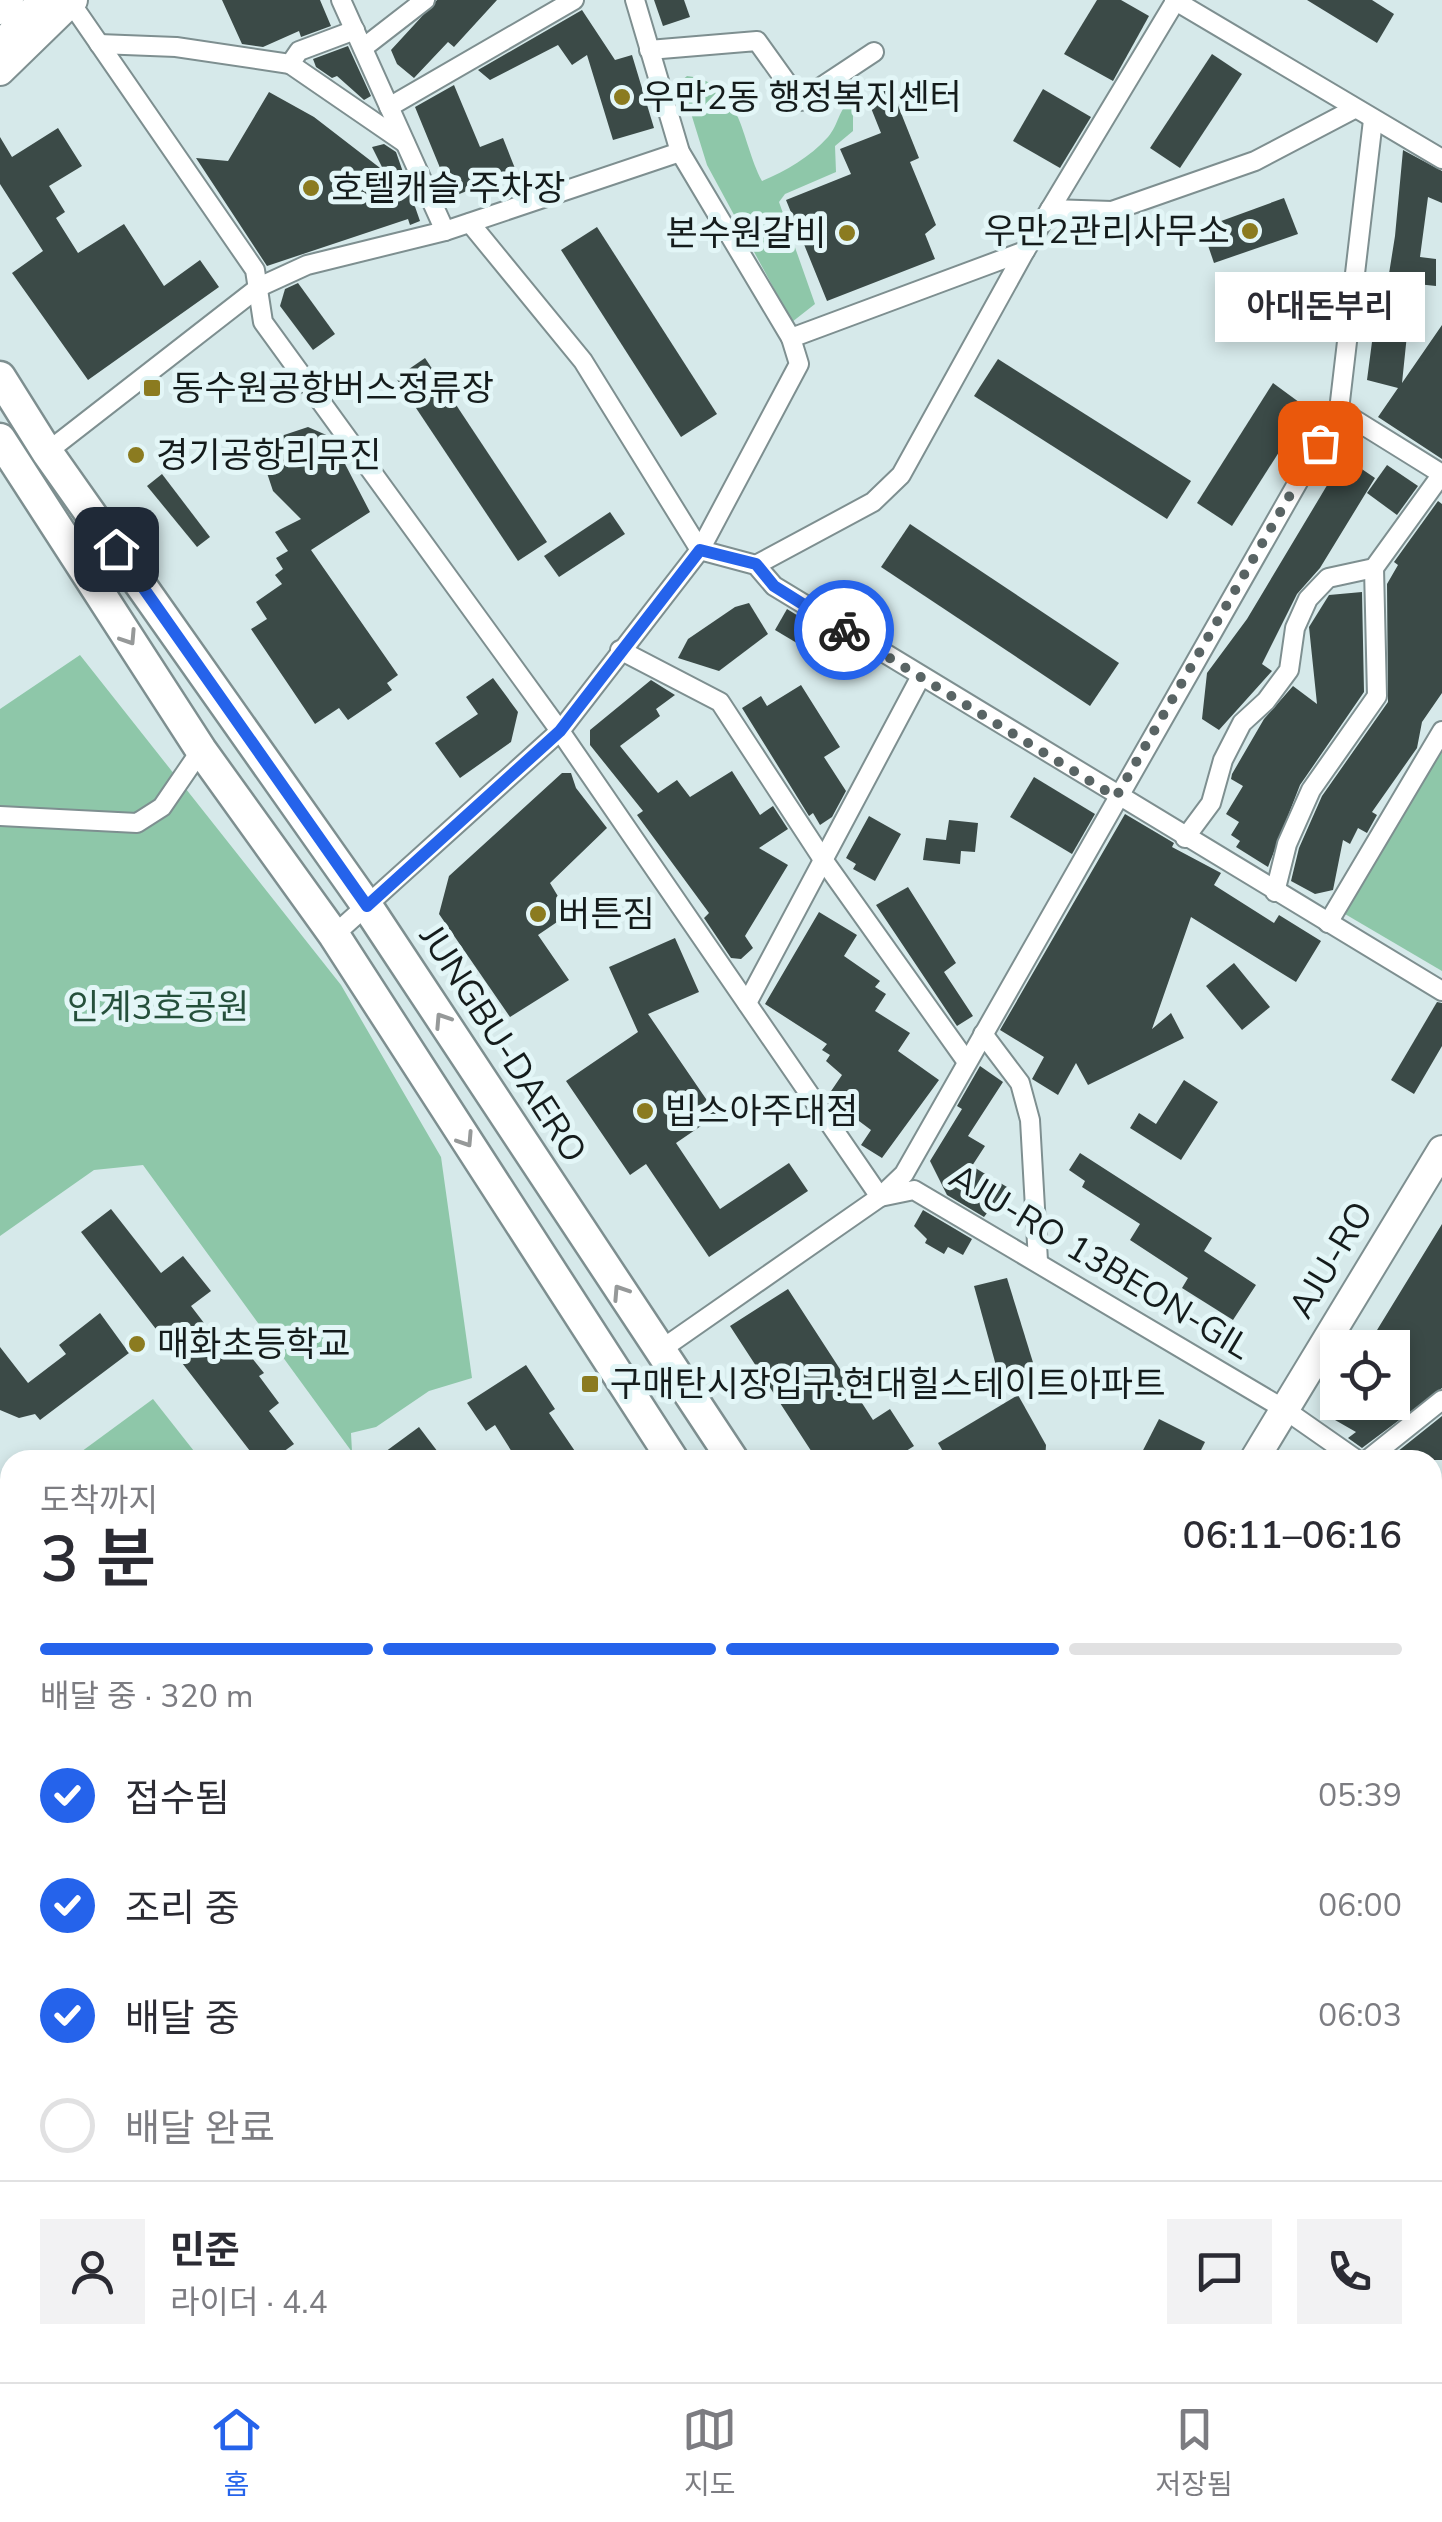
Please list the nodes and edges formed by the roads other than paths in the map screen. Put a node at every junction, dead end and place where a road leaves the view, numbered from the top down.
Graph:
1 (9, 0) edge
2 (341, 0) edge
3 (425, 0) edge
4 (574, 0) edge
5 (634, 0) edge
6 (1175, 0) edge
7 (62, 1) edge
8 (0, 10) edge
9 (354, 30) junction
10 (99, 44) junction
11 (0, 46) edge
12 (363, 48) junction
13 (650, 50) junction
14 (874, 52) dead end
15 (290, 64) junction
16 (0, 72) edge
17 (389, 106) junction
18 (1354, 109) junction
19 (1373, 120) junction
20 (405, 144) junction
21 (680, 152) junction
22 (1442, 159) edge
23 (1050, 209) junction
24 (470, 223) junction
25 (445, 232) junction
26 (1025, 251) junction
27 (259, 287) junction
28 (791, 338) junction
29 (0, 377) edge
30 (1339, 410) junction
31 (0, 439) edge
32 (47, 452) junction
33 (1442, 474) edge
34 (700, 550) junction
35 (756, 564) junction
36 (1374, 568) junction
37 (620, 650) junction
38 (920, 678) junction
39 (560, 731) junction
40 (1442, 731) edge
41 (201, 750) junction
42 (1116, 797) junction
43 (0, 816) edge
44 (1185, 838) junction
45 (824, 861) junction
46 (1275, 892) junction
47 (367, 906) junction
48 (1328, 924) junction
49 (334, 935) junction
50 (1442, 991) edge
51 (746, 1003) junction
52 (982, 1034) junction
53 (967, 1062) junction
54 (1442, 1150) edge
55 (880, 1197) junction
56 (1038, 1260) junction
57 (658, 1350) junction
58 (1442, 1400) edge
59 (1284, 1408) junction
60 (667, 1450) edge
61 (726, 1450) edge
62 (1260, 1450) edge
63 (1343, 1450) edge
64 (1380, 1450) edge

1 - 8 street
2 - 9 street
3 - 12 street
4 - 17 street
5 - 13 street
6 - 18 street
6 - 23 street
7 - 10 street
7 - 11 street
7 - 16 street
9 - 12 street
9 - 15 street
10 - 15 street
10 - 27 street
12 - 17 street
13 - 14 street
13 - 21 street
15 - 20 street
17 - 20 street
18 - 19 street
18 - 23 street
19 - 22 street
19 - 30 street
20 - 25 street
21 - 24 street
21 - 28 street
23 - 26 street
24 - 25 street
24 - 34 street
25 - 27 street
26 - 28 street
26 - 35 street
27 - 32 street
27 - 39 street
28 - 34 street
29 - 32 main road, JUNGBU-DAERO
30 - 33 street
30 - 42 street
31 -> 41 main road
32 - 47 main road, JUNGBU-DAERO
33 - 36 street
34 - 35 street
34 - 37 street
35 - 38 street
36 - 44 street
36 - 46 street
37 - 39 street
37 - 45 street
38 - 42 street
38 - 45 street
39 - 47 street
39 - 51 street
40 - 48 street
41 - 43 street
41 - 49 main road
42 - 44 street
42 - 52 street
44 - 46 street
45 - 51 street
45 - 53 street
46 - 48 street
47 - 49 street
57 -> 47 main road, JUNGBU-DAERO
48 - 50 street
49 -> 60 main road
51 - 55 street
52 - 53 street
52 - 56 street
53 - 55 street
54 - 59 street, AJU-RO
55 - 56 street, AJU-RO 13BEON-GIL
55 - 57 street
56 - 59 street, AJU-RO 13BEON-GIL
57 - 61 main road, JUNGBU-DAERO
58 - 64 street
59 - 62 street, AJU-RO
59 - 63 street

